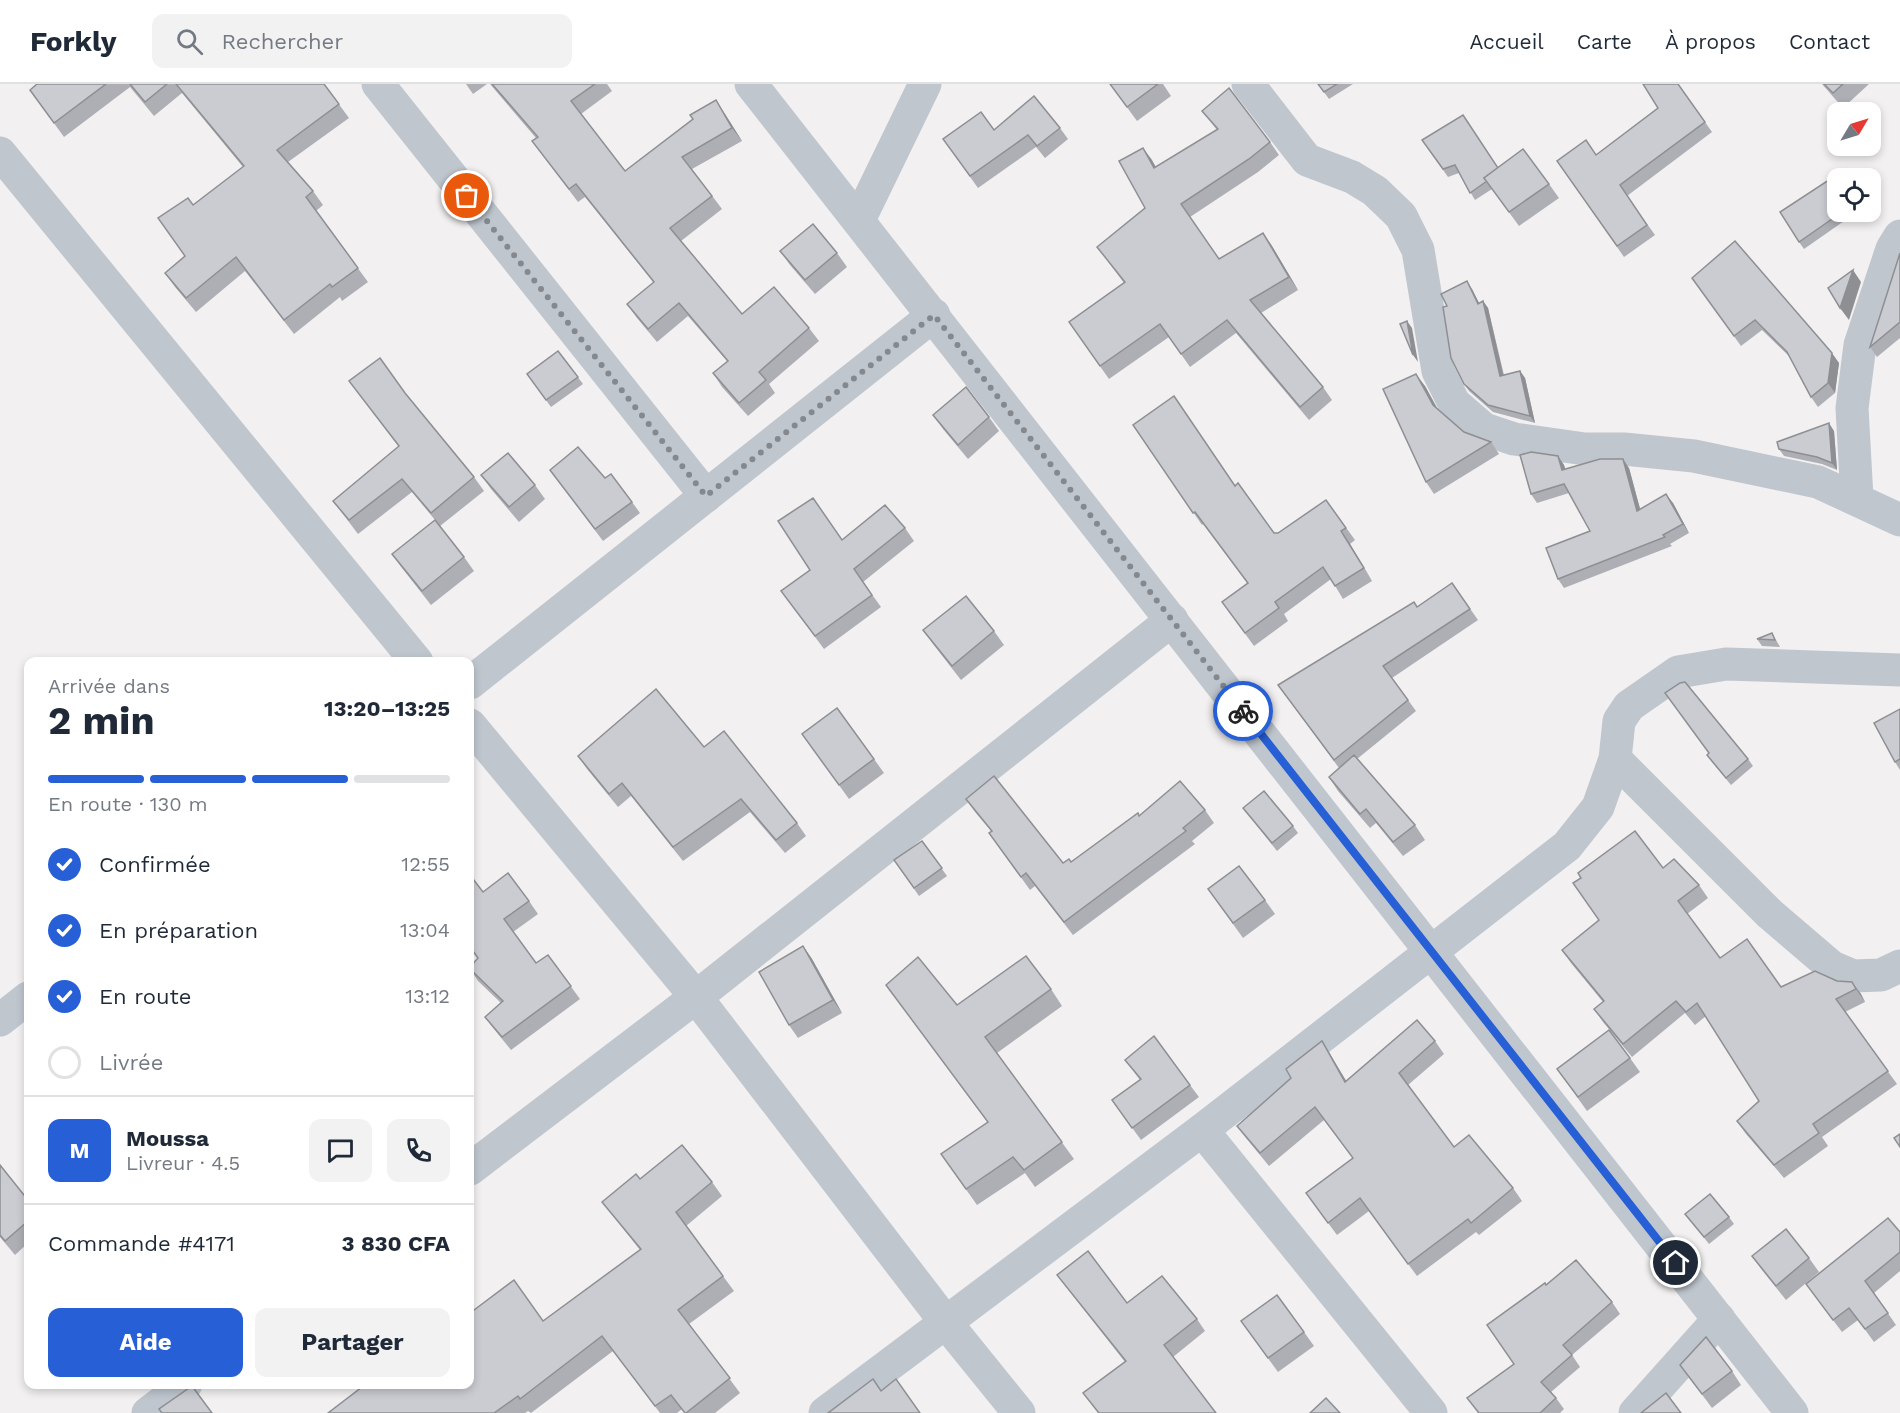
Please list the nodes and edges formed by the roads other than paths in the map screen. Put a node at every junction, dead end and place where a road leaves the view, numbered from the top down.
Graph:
1 (378, 84) edge
2 (752, 84) edge
3 (925, 84) edge
4 (1248, 84) edge
5 (0, 153) edge
6 (859, 220) junction
7 (1900, 236) edge
8 (934, 315) junction
9 (706, 496) junction
10 (1857, 498) junction
11 (1900, 519) edge
12 (1172, 620) junction
13 (413, 657) edge
14 (1900, 670) edge
15 (474, 680) edge
16 (474, 730) edge
17 (1615, 759) junction
18 (1432, 951) junction
19 (1900, 966) edge
20 (696, 997) junction
21 (24, 1001) edge
22 (0, 1020) edge
23 (1202, 1130) junction
24 (474, 1166) edge
25 (1719, 1318) junction
26 (946, 1324) junction
27 (179, 1389) edge
28 (148, 1413) edge
29 (825, 1413) edge
30 (1019, 1413) edge
31 (1431, 1413) edge
32 (1635, 1413) edge
33 (1792, 1413) edge

1 - 9 street
2 - 6 street
3 - 6 street
4 - 10 street
5 - 13 street
6 - 8 street
7 - 10 street
8 - 9 street
8 - 12 street
9 - 15 street
10 - 11 street
12 - 18 street
12 - 20 street
14 - 17 street
16 - 20 street
17 - 18 street
17 - 19 street
18 - 23 street
18 - 25 street
20 - 24 street
20 - 26 street
21 - 22 street
23 - 26 street
23 - 31 street
25 - 32 street
25 - 33 street
26 - 29 street
26 - 30 street
27 - 28 street

